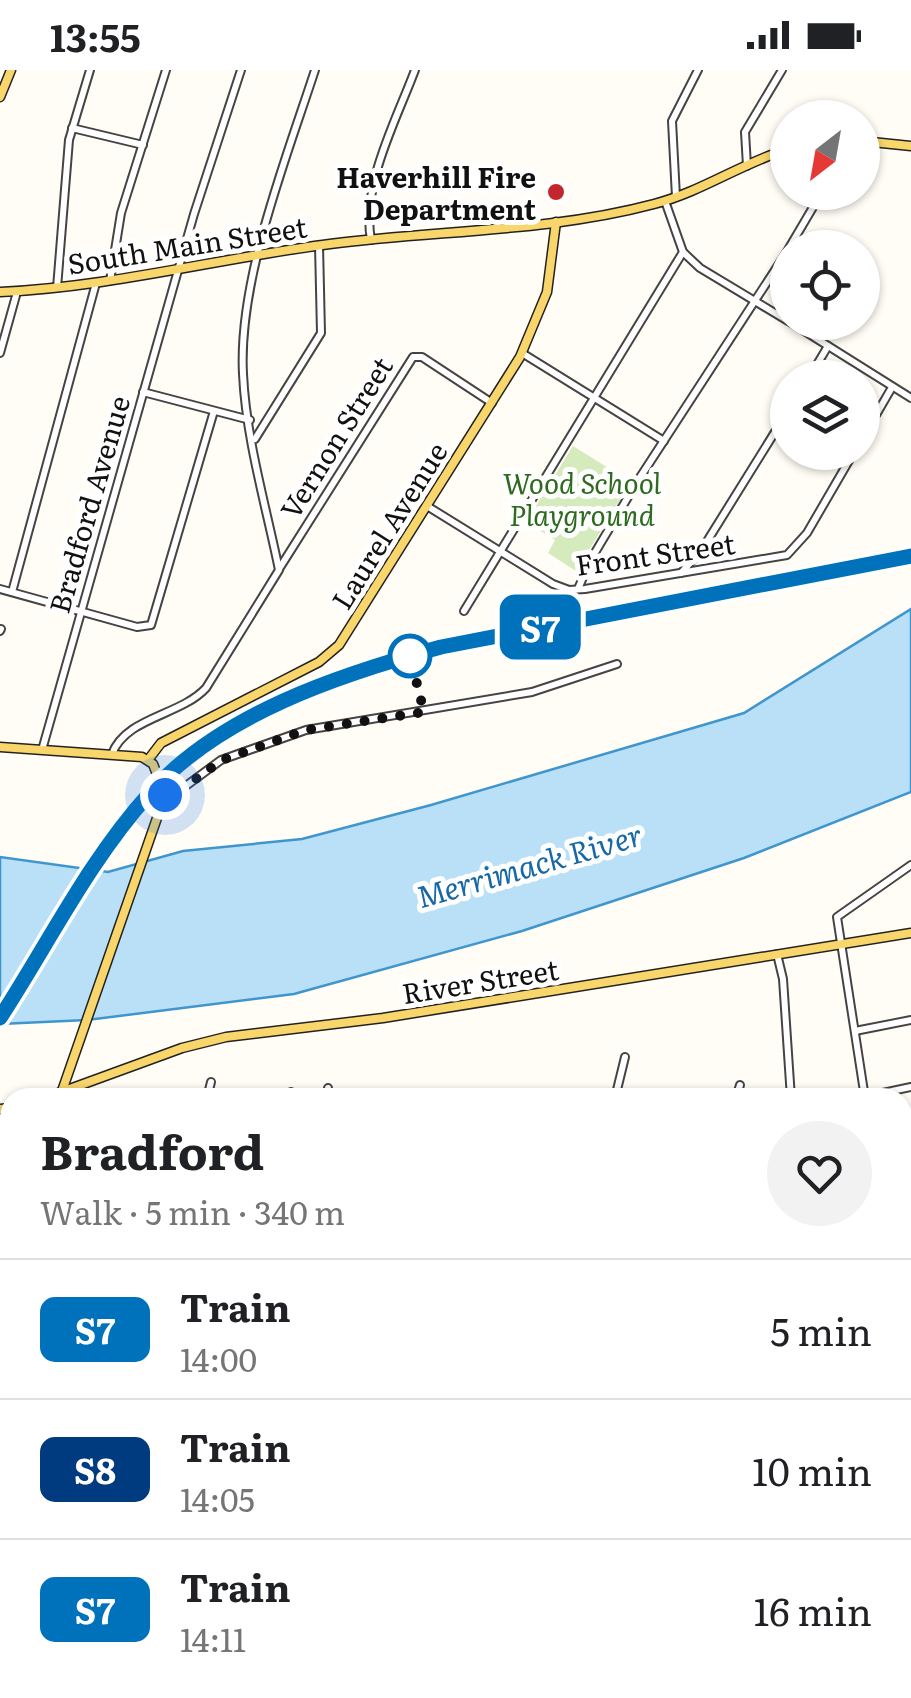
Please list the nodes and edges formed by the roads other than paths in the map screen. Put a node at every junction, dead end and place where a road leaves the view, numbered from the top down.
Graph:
1 (12, 70) edge
2 (90, 70) edge
3 (166, 70) edge
4 (241, 70) edge
5 (316, 70) edge
6 (415, 70) edge
7 (698, 70) edge
8 (782, 70) edge
9 (0, 97) edge
10 (72, 128) junction
11 (880, 143) edge
12 (142, 144) junction
13 (911, 146) edge
14 (770, 156) edge
15 (747, 166) junction
16 (676, 198) junction
17 (665, 201) junction
18 (556, 222) junction
19 (370, 240) junction
20 (319, 246) junction
21 (683, 252) junction
22 (259, 255) junction
23 (178, 269) junction
24 (770, 275) edge
25 (110, 281) junction
26 (96, 283) junction
27 (57, 288) junction
28 (0, 292) edge
29 (17, 292) junction
30 (753, 300) junction
31 (770, 310) edge
32 (818, 340) edge
33 (828, 346) junction
34 (522, 352) junction
35 (0, 353) edge
36 (819, 360) edge
37 (891, 390) junction
38 (143, 392) junction
39 (911, 398) edge
40 (594, 399) junction
41 (492, 403) junction
42 (880, 409) edge
43 (214, 410) junction
44 (250, 420) junction
45 (254, 441) junction
46 (664, 441) junction
47 (770, 441) edge
48 (843, 470) edge
49 (427, 506) junction
50 (501, 552) junction
51 (279, 570) junction
52 (682, 573) junction
53 (0, 589) edge
54 (578, 589) junction
55 (12, 592) junction
56 (464, 611) dead end
57 (81, 612) junction
58 (617, 664) dead end
59 (0, 747) edge
60 (42, 752) junction
61 (112, 754) junction
62 (148, 760) junction
63 (163, 799) junction
64 (911, 865) edge
65 (911, 933) edge
66 (843, 944) junction
67 (777, 954) junction
68 (911, 1020) edge
69 (855, 1031) junction
70 (625, 1057) dead end
71 (71, 1066) junction
72 (92, 1081) junction
73 (211, 1082) dead end
74 (740, 1085) dead end
75 (63, 1088) edge
76 (75, 1088) edge
77 (210, 1088) edge
78 (617, 1088) edge
79 (739, 1088) edge
80 (791, 1088) edge
81 (862, 1088) edge

1 - 9 main road
2 - 10 street
3 - 12 street
4 - 23 street, Bradford Avenue
5 - 22 street
6 - 19 street
7 - 16 street
8 - 15 street
10 - 12 street
10 - 27 street
11 - 13 main road
12 - 25 street
14 - 15 main road, South Main Street
15 - 16 main road, South Main Street
16 - 17 main road, South Main Street
17 - 18 main road, South Main Street
17 - 21 street
18 - 19 main road, South Main Street
18 - 34 main road, Laurel Avenue
19 - 20 main road, South Main Street
20 - 22 main road, South Main Street
20 - 45 street
21 - 30 street
21 - 40 street
22 - 23 main road, South Main Street
22 - 44 street
23 - 25 main road, South Main Street
23 - 38 street, Bradford Avenue
24 - 30 street
25 - 26 main road, South Main Street
26 - 27 main road, South Main Street
26 - 55 street
27 - 29 main road, South Main Street
28 - 29 main road, South Main Street
29 - 35 street
30 - 31 street
30 - 46 street
32 - 33 street
33 - 36 street
33 - 37 street
34 - 40 street
34 - 41 main road, Laurel Avenue
37 - 39 street
37 - 42 street
38 - 43 street
38 - 57 street, Bradford Avenue
40 - 46 street
40 - 50 street
41 - 49 main road, Laurel Avenue
41 - 51 street, Vernon Street
43 - 44 street
43 - 57 street
44 - 45 street
45 - 51 street
46 - 54 street
47 - 52 street
48 - 52 street, Front Street
49 - 50 street, Front Street
49 - 62 main road, Laurel Avenue
50 - 54 street, Front Street
50 - 56 street
51 - 61 street
52 - 54 street, Front Street
53 - 55 street
55 - 57 street
57 - 60 street, Bradford Avenue
58 - 63 street
59 - 60 main road
60 - 61 main road
61 - 62 main road
62 - 63 main road
63 - 71 main road
64 - 66 street
65 - 66 main road, River Street
66 - 67 main road, River Street
66 - 69 street
67 - 72 main road, River Street
67 - 80 street
68 - 69 street
69 - 81 street
70 - 78 street
71 - 72 main road
71 - 75 main road
72 - 76 main road, River Street
73 - 77 street
74 - 79 street

